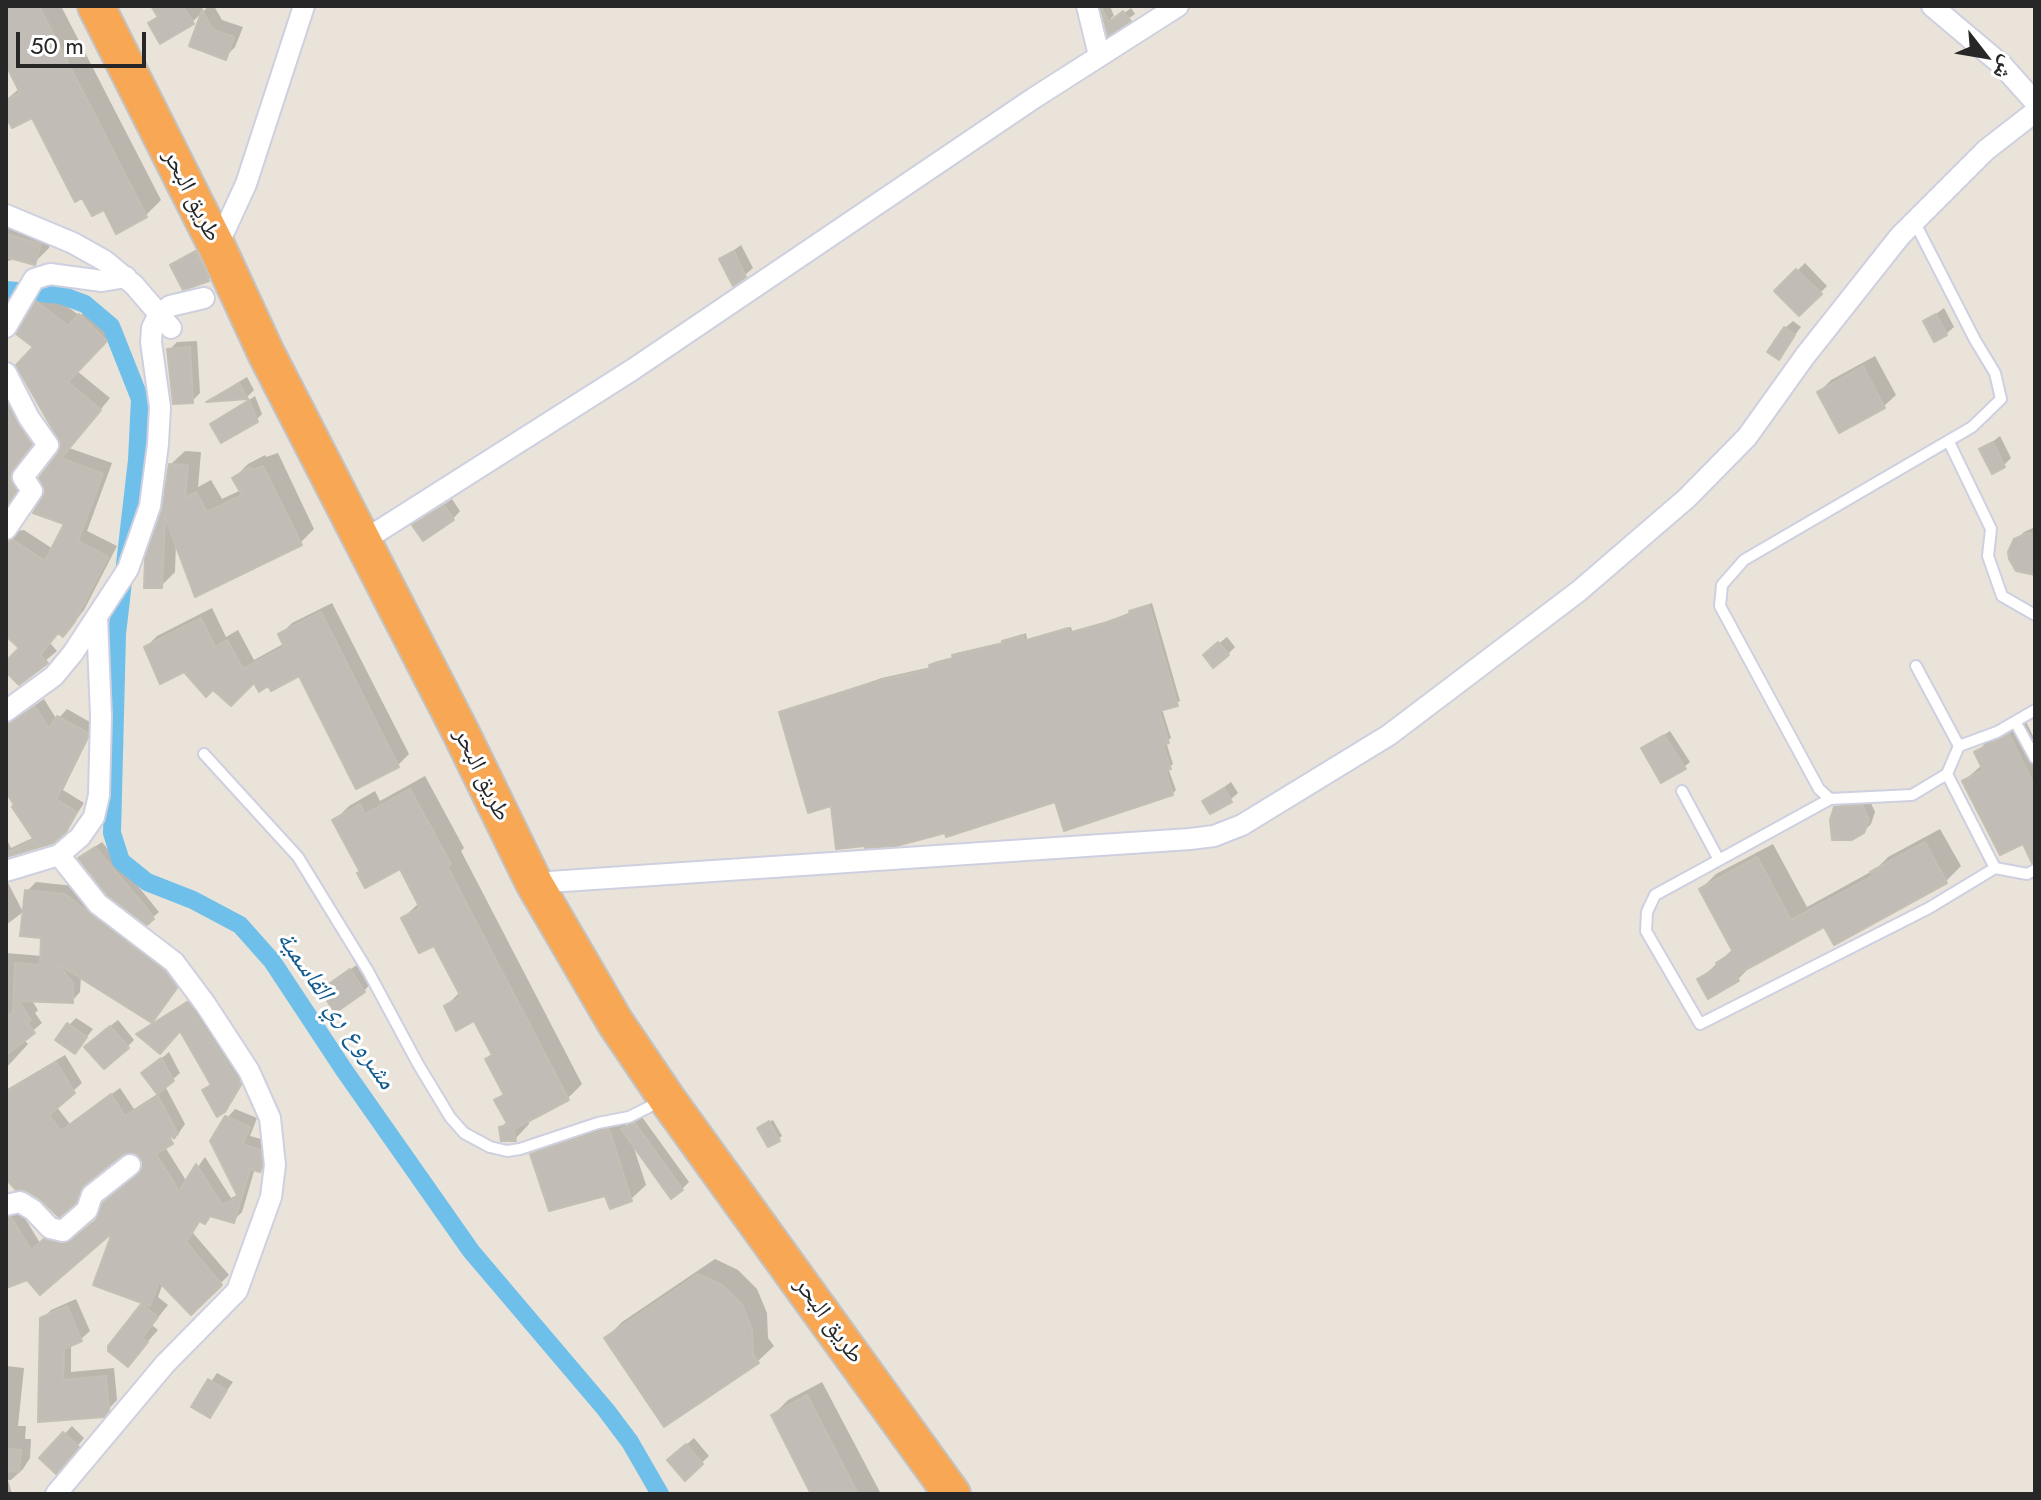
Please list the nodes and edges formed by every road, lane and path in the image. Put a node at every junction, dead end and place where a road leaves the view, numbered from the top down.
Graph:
1 (96, 6) edge
2 (304, 6) edge
3 (1087, 6) edge
4 (1178, 6) edge
5 (1932, 6) edge
6 (1099, 55) junction
7 (2035, 102) edge
8 (2035, 112) edge
9 (6, 215) edge
10 (1914, 221) junction
11 (217, 247) junction
12 (126, 277) junction
13 (219, 291) junction
14 (165, 321) junction
15 (6, 327) edge
16 (6, 373) edge
17 (1949, 442) junction
18 (6, 529) edge
19 (363, 541) junction
20 (2035, 615) edge
21 (97, 618) junction
22 (1916, 666) dead end
23 (2035, 710) edge
24 (6, 711) edge
25 (2016, 723) junction
26 (1959, 746) junction
27 (204, 754) dead end
28 (2035, 758) edge
29 (1947, 774) junction
30 (1682, 791) dead end
31 (1830, 799) junction
32 (59, 855) junction
33 (1719, 860) junction
34 (1995, 868) junction
35 (2035, 870) edge
36 (6, 871) edge
37 (534, 883) junction
38 (667, 1099) junction
39 (130, 1165) dead end
40 (6, 1205) edge
41 (56, 1494) edge
42 (952, 1494) edge

1 - 11 highway, طريق البحر
2 - 11 street
3 - 6 street
4 - 6 street
5 - 7 street
6 - 19 street
8 - 10 street
9 - 12 street
10 - 17 lane
10 - 37 street
11 - 13 highway, طريق البحر
12 - 14 street
12 - 15 street
13 - 14 street
13 - 19 highway, طريق البحر
14 - 21 street
16 - 18 street
17 - 20 lane
17 - 31 lane
19 - 37 highway, طريق البحر
21 - 24 street
21 - 32 street
22 - 26 lane
23 - 25 lane
25 - 26 lane
25 - 28 lane
26 - 29 lane
27 - 38 lane
29 - 31 lane
29 - 34 lane
30 - 33 lane
31 - 33 lane
32 - 36 street
32 - 41 street
33 - 34 lane
34 - 35 lane
37 - 38 highway, طريق البحر
38 - 42 highway, طريق البحر
39 - 40 street

